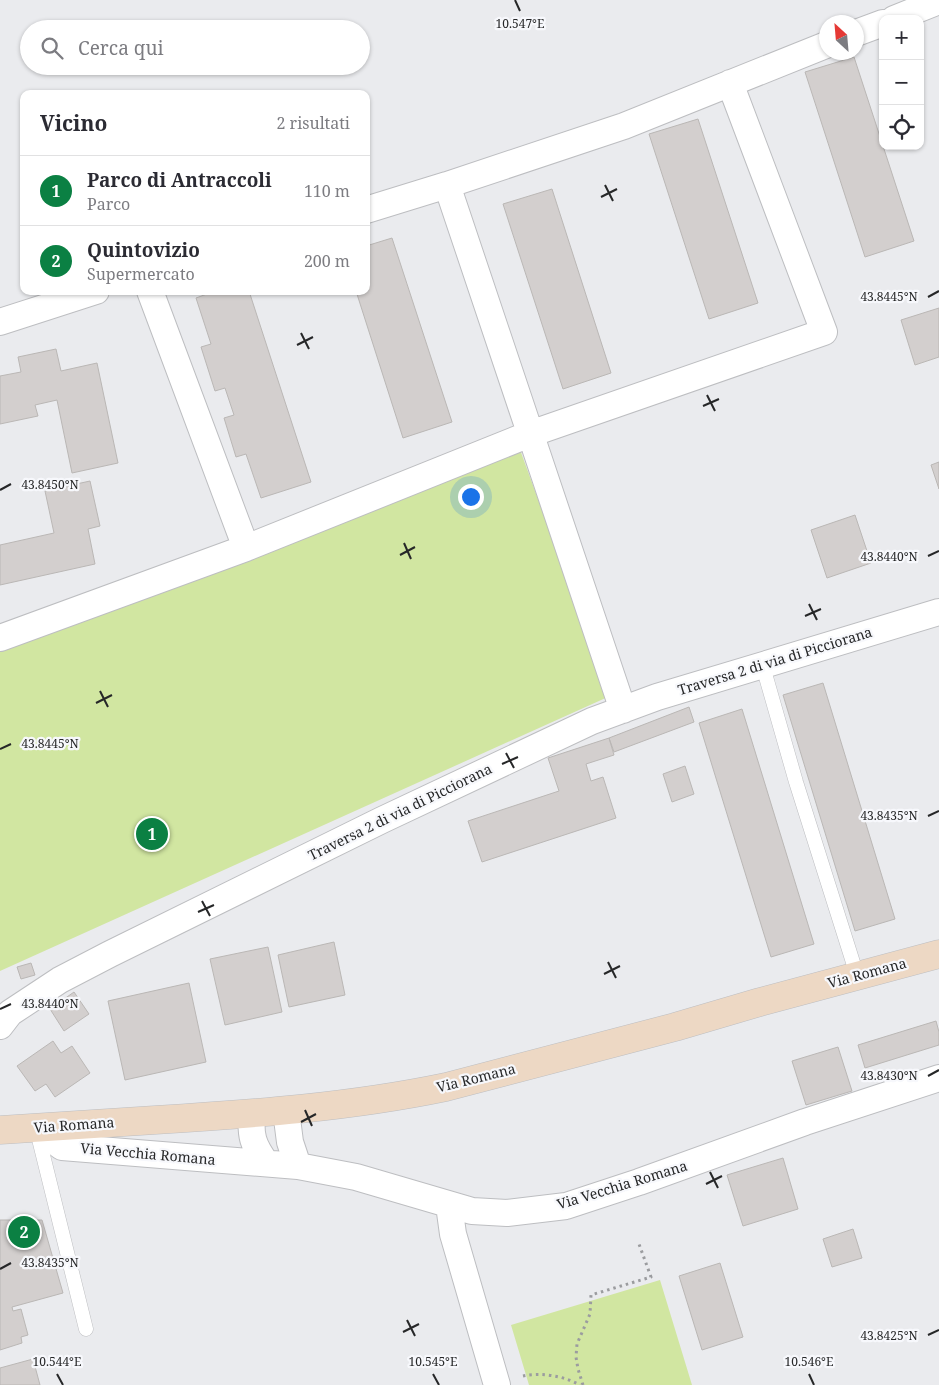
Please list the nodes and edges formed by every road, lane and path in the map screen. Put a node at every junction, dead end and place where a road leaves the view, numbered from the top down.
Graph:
1 (939, 1) edge
2 (904, 15) edge
3 (879, 24) edge
4 (864, 30) edge
5 (819, 48) edge
6 (730, 83) junction
7 (447, 185) junction
8 (370, 209) edge
9 (84, 295) edge
10 (151, 295) edge
11 (0, 322) edge
12 (530, 434) junction
13 (246, 548) junction
14 (939, 612) edge
15 (0, 638) edge
16 (766, 677) dead end
17 (623, 710) junction
18 (939, 954) edge
19 (857, 975) junction
20 (0, 1026) edge
21 (939, 1078) edge
22 (286, 1111) junction
23 (252, 1113) junction
24 (36, 1128) junction
25 (0, 1130) edge
26 (266, 1163) junction
27 (298, 1166) junction
28 (449, 1205) junction
29 (639, 1244) dead end
30 (86, 1330) dead end
31 (496, 1384) edge
32 (581, 1385) edge

1 - 2 street
3 - 4 street
5 - 6 street
6 - 7 street
6 - 12 street
7 - 8 street
7 - 12 street
9 - 11 street
10 - 13 street
12 - 13 street
12 - 17 street
13 - 15 street
14 - 17 street, Traversa 2 di via di Picciorana
16 - 19 lane
17 - 20 street, Traversa 2 di via di Picciorana
18 - 19 main road, Via Romana
19 - 22 main road, Via Romana
21 - 28 street, Via Vecchia Romana
22 - 23 main road, Via Romana
22 - 27 street
23 - 24 main road, Via Romana
23 - 26 street
24 - 25 main road, Via Romana
24 - 26 street, Via Vecchia Romana
24 - 30 lane
26 - 27 street, Via Vecchia Romana
27 - 28 street, Via Vecchia Romana
28 - 31 street
29 - 32 path
31 - 32 path

